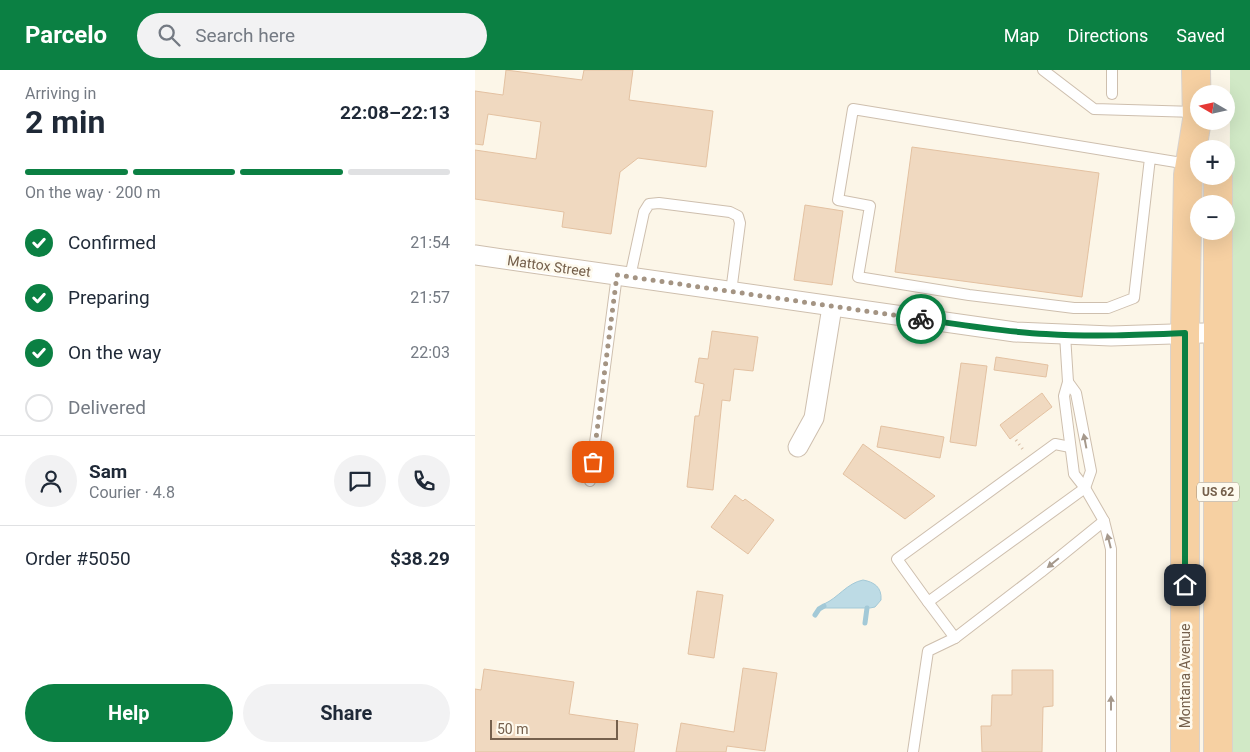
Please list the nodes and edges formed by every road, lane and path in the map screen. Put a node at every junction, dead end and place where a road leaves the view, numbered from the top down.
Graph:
1 (1043, 70) edge
2 (1111, 70) edge
3 (1196, 70) edge
4 (1112, 94) dead end
5 (1200, 140) edge
6 (1190, 141) edge
7 (1190, 147) edge
8 (1151, 158) junction
9 (1190, 170) edge
10 (1202, 240) edge
11 (1219, 240) edge
12 (475, 255) edge
13 (624, 276) junction
14 (731, 292) junction
15 (832, 307) junction
16 (1194, 333) junction
17 (1065, 335) junction
18 (1068, 382) junction
19 (798, 447) dead end
20 (1070, 447) junction
21 (590, 481) dead end
22 (1085, 488) junction
23 (1104, 520) junction
24 (929, 602) junction
25 (955, 638) junction
26 (913, 752) edge
27 (1111, 752) edge
28 (1185, 752) edge
29 (1202, 752) edge
30 (1218, 752) edge

1 - 6 lane
2 - 4 lane
3 - 5 highway, Montana Avenue / US 62
7 - 8 lane
8 - 8 lane
9 - 16 highway, Montana Avenue / US 62
10 - 16 highway
11 - 30 highway, US 62
12 - 13 street, Mattox Street
13 - 14 street, Mattox Street
13 - 14 lane
13 - 21 lane
14 - 15 street, Mattox Street
15 - 17 street, Mattox Street
15 - 19 street
16 - 17 street, Mattox Street
16 - 28 highway, Montana Avenue / US 62
16 - 29 highway
17 - 18 lane
18 - 20 lane
22 -> 18 lane
20 - 22 lane
20 - 24 lane
22 - 23 lane
22 - 24 lane
23 -> 25 lane
27 -> 23 lane
24 - 25 lane
25 - 26 lane

